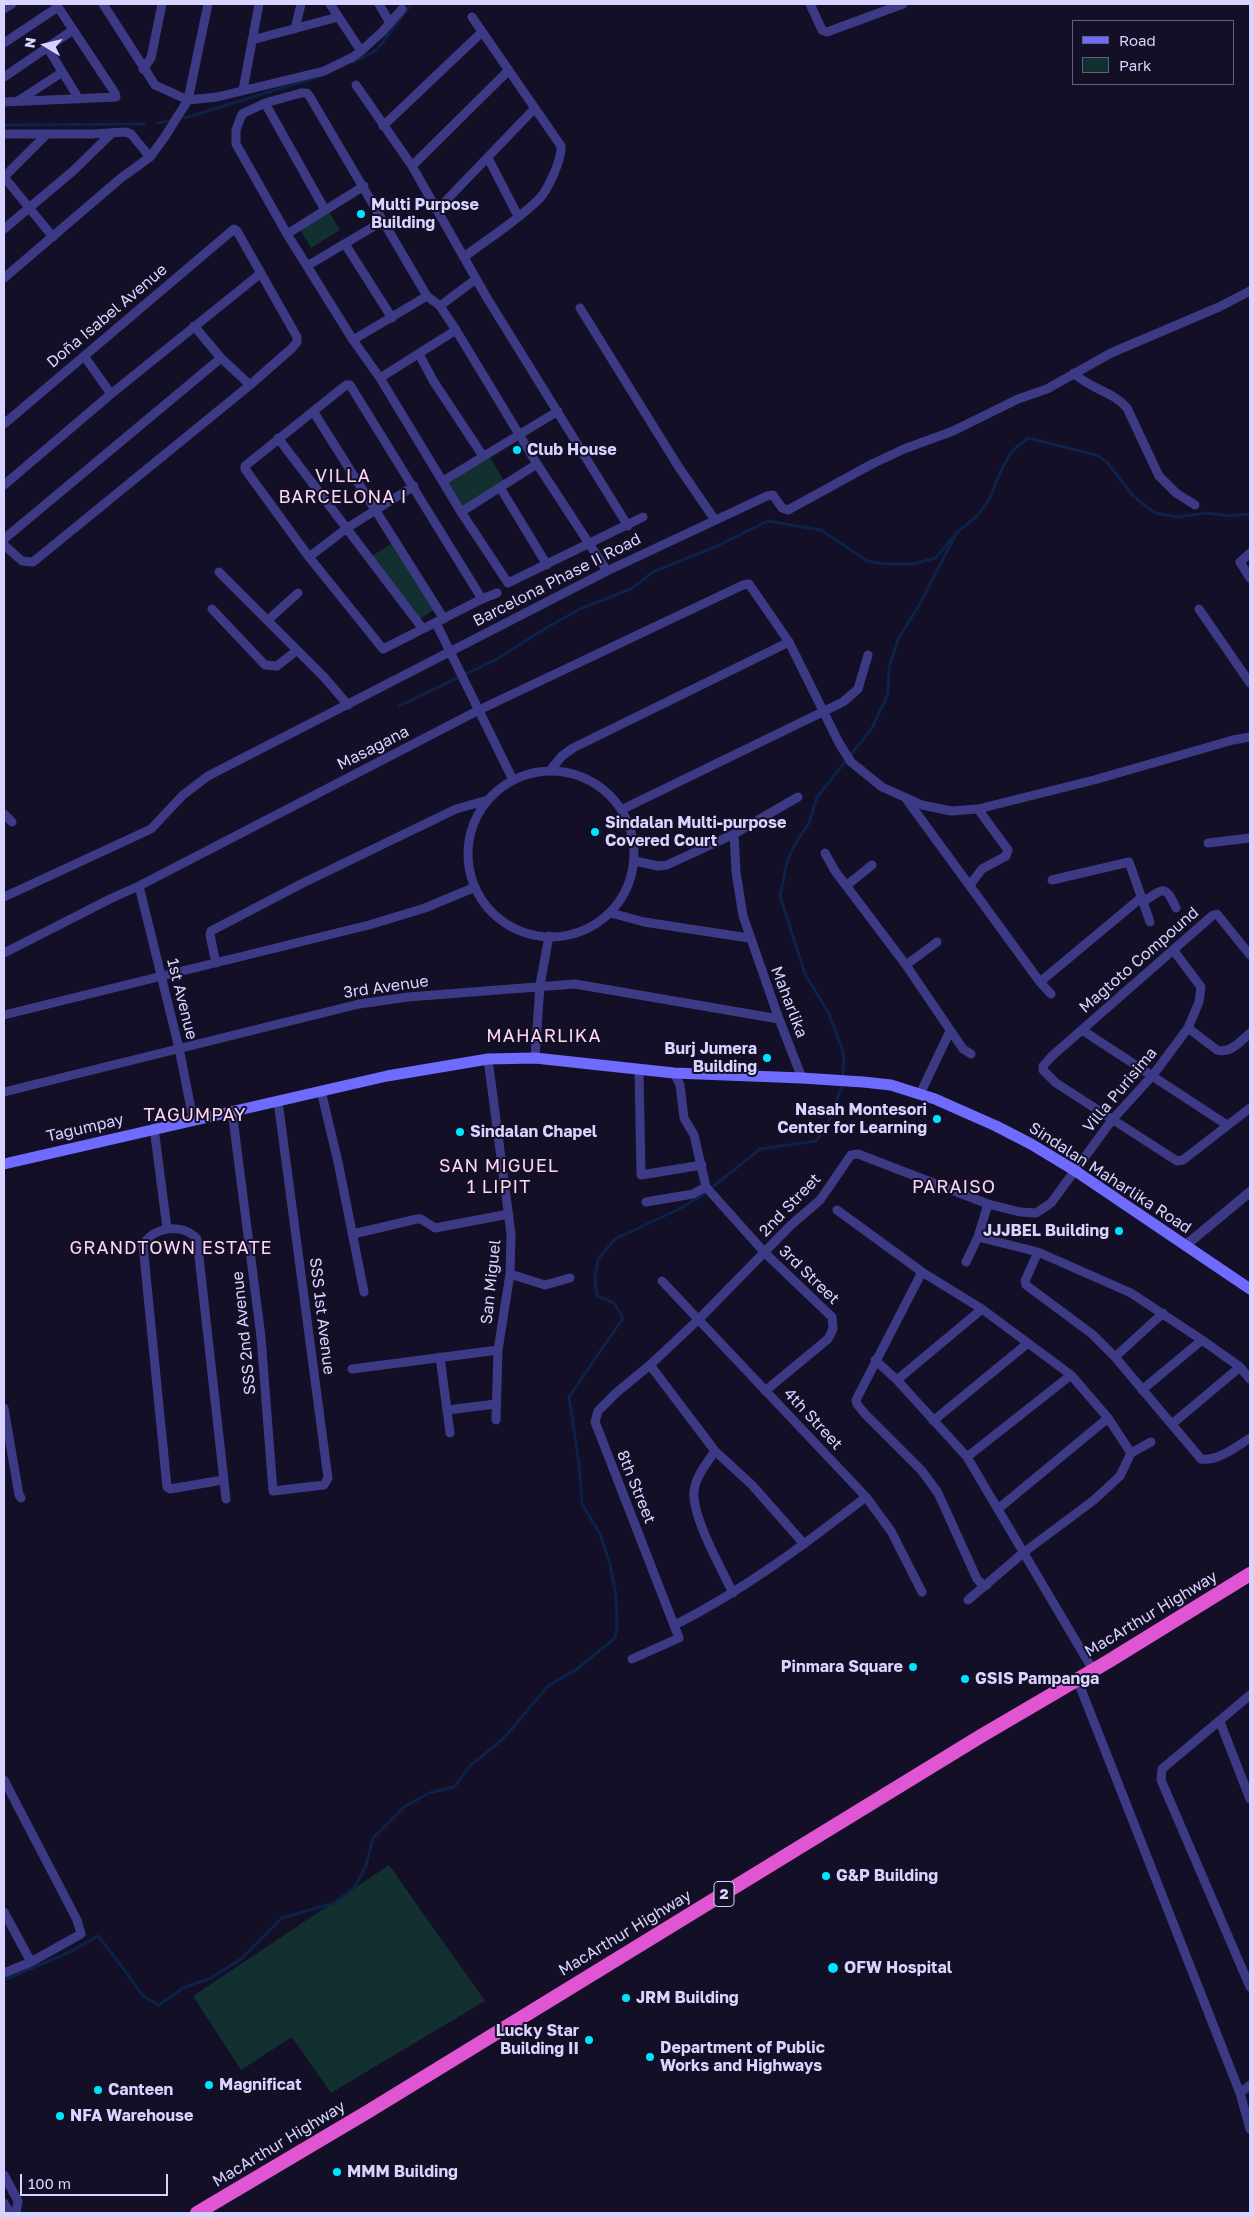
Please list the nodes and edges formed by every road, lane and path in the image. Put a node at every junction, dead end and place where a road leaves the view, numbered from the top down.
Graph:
1 (12, 4) edge
2 (103, 4) edge
3 (154, 4) edge
4 (208, 4) edge
5 (259, 4) edge
6 (301, 4) edge
7 (330, 4) edge
8 (378, 4) edge
9 (810, 4) edge
10 (903, 4) edge
11 (57, 5) edge
12 (161, 8) edge
13 (4, 9) edge
14 (402, 9) dead end
15 (338, 17) junction
16 (472, 17) dead end
17 (390, 23) junction
18 (295, 29) junction
19 (73, 30) junction
20 (482, 32) junction
21 (252, 40) junction
22 (4, 43) edge
23 (47, 47) junction
24 (361, 51) junction
25 (143, 69) junction
26 (509, 70) junction
27 (61, 72) junction
28 (4, 77) edge
29 (356, 85) dead end
30 (243, 90) junction
31 (79, 99) junction
32 (188, 100) junction
33 (18, 101) junction
34 (4, 102) edge
35 (265, 103) junction
36 (535, 108) junction
37 (383, 126) junction
38 (112, 133) junction
39 (4, 134) edge
40 (46, 135) junction
41 (150, 157) junction
42 (488, 158) junction
43 (412, 166) junction
44 (4, 178) edge
45 (364, 186) junction
46 (30, 207) junction
47 (325, 210) junction
48 (437, 210) junction
49 (518, 216) junction
50 (383, 221) junction
51 (4, 229) edge
52 (287, 234) junction
53 (52, 237) junction
54 (345, 244) junction
55 (464, 257) junction
56 (307, 266) junction
57 (261, 273) junction
58 (4, 278) edge
59 (476, 278) junction
60 (1250, 291) edge
61 (427, 296) junction
62 (440, 306) junction
63 (580, 308) dead end
64 (392, 318) junction
65 (194, 326) junction
66 (456, 330) junction
67 (353, 340) junction
68 (419, 354) junction
69 (84, 356) junction
70 (221, 358) junction
71 (1074, 373) junction
72 (380, 378) junction
73 (250, 385) junction
74 (111, 394) junction
75 (313, 411) junction
76 (558, 411) junction
77 (4, 424) edge
78 (519, 435) junction
79 (278, 438) junction
80 (483, 456) junction
81 (537, 464) junction
82 (443, 481) junction
83 (4, 486) edge
84 (414, 486) junction
85 (501, 489) junction
86 (1195, 505) dead end
87 (374, 510) junction
88 (461, 512) junction
89 (643, 517) dead end
90 (715, 520) junction
91 (628, 526) junction
92 (347, 528) junction
93 (4, 539) edge
94 (591, 544) junction
95 (4, 545) edge
96 (1250, 553) edge
97 (309, 556) junction
98 (547, 565) junction
99 (607, 571) junction
100 (219, 572) dead end
101 (1250, 578) edge
102 (298, 593) dead end
103 (497, 593) dead end
104 (482, 599) junction
105 (212, 609) dead end
106 (1199, 609) dead end
107 (268, 620) junction
108 (440, 621) junction
109 (423, 629) junction
110 (789, 642) junction
111 (296, 651) junction
112 (449, 652) junction
113 (868, 654) dead end
114 (1250, 683) edge
115 (348, 704) junction
116 (480, 710) junction
117 (824, 712) junction
118 (1250, 737) edge
119 (552, 768) junction
120 (512, 780) junction
121 (798, 797) dead end
122 (488, 800) junction
123 (907, 800) junction
124 (623, 809) junction
125 (978, 809) junction
126 (4, 814) edge
127 (12, 822) dead end
128 (734, 834) junction
129 (1250, 838) edge
130 (1208, 842) dead end
131 (825, 853) dead end
132 (635, 861) junction
133 (872, 865) dead end
134 (1052, 880) dead end
135 (970, 885) junction
136 (140, 886) junction
137 (846, 886) junction
138 (473, 888) junction
139 (4, 897) edge
140 (1142, 899) junction
141 (1176, 908) dead end
142 (611, 913) junction
143 (1150, 922) dead end
144 (548, 936) junction
145 (749, 938) junction
146 (936, 942) dead end
147 (1174, 950) junction
148 (4, 953) edge
149 (1250, 955) edge
150 (216, 963) junction
151 (906, 965) junction
152 (161, 977) junction
153 (1040, 982) junction
154 (540, 985) junction
155 (1051, 994) dead end
156 (4, 1015) edge
157 (779, 1019) junction
158 (1188, 1028) junction
159 (1082, 1030) junction
160 (950, 1031) junction
161 (1250, 1033) edge
162 (179, 1048) junction
163 (971, 1054) dead end
164 (536, 1058) junction
165 (488, 1059) junction
166 (639, 1070) junction
167 (674, 1073) junction
168 (1153, 1075) junction
169 (802, 1078) junction
170 (321, 1090) junction
171 (4, 1092) edge
172 (920, 1094) junction
173 (278, 1101) junction
174 (1250, 1108) edge
175 (232, 1111) junction
176 (193, 1119) junction
177 (1112, 1120) junction
178 (1227, 1125) junction
179 (154, 1128) junction
180 (4, 1164) edge
181 (702, 1165) junction
182 (1074, 1170) junction
183 (707, 1188) junction
184 (1250, 1192) edge
185 (646, 1202) dead end
186 (988, 1204) junction
187 (837, 1210) dead end
188 (509, 1214) junction
189 (167, 1228) junction
190 (353, 1234) junction
191 (978, 1237) junction
192 (1186, 1245) junction
193 (1038, 1252) junction
194 (766, 1253) junction
195 (966, 1262) dead end
196 (922, 1272) junction
197 (510, 1274) junction
198 (570, 1278) dead end
199 (662, 1281) dead end
200 (1250, 1289) edge
201 (364, 1292) dead end
202 (982, 1309) junction
203 (1163, 1313) junction
204 (699, 1319) junction
205 (1202, 1340) junction
206 (1028, 1343) junction
207 (498, 1350) junction
208 (440, 1357) junction
209 (1115, 1357) junction
210 (875, 1360) junction
211 (650, 1365) junction
212 (1240, 1367) junction
213 (352, 1369) dead end
214 (1071, 1375) junction
215 (1250, 1378) edge
216 (897, 1380) junction
217 (765, 1390) junction
218 (1142, 1390) junction
219 (496, 1404) junction
220 (4, 1408) edge
221 (447, 1410) junction
222 (1108, 1418) junction
223 (496, 1420) dead end
224 (933, 1421) junction
225 (1172, 1424) junction
226 (450, 1433) dead end
227 (1250, 1438) edge
228 (1151, 1442) dead end
229 (715, 1452) junction
230 (1131, 1453) junction
231 (967, 1457) junction
232 (223, 1480) junction
233 (276, 1492) joint
234 (866, 1497) junction
235 (21, 1498) dead end
236 (226, 1499) dead end
237 (998, 1509) junction
238 (804, 1544) junction
239 (1023, 1554) junction
240 (1250, 1574) edge
241 (987, 1585) junction
242 (922, 1592) dead end
243 (733, 1593) junction
244 (968, 1600) dead end
245 (675, 1625) junction
246 (632, 1659) dead end
247 (1093, 1670) junction
248 (1077, 1679) junction
249 (1250, 1695) edge
250 (1220, 1722) junction
251 (4, 1780) edge
252 (1248, 1788) edge
253 (1250, 1799) edge
254 (4, 1912) edge
255 (31, 1962) junction
256 (4, 1973) edge
257 (1250, 1987) edge
258 (1250, 2085) edge
259 (1240, 2093) junction
260 (1250, 2129) edge
261 (4, 2175) edge
262 (4, 2203) edge
263 (10, 2213) edge
264 (16, 2213) edge
265 (197, 2213) edge

1 - 13 street
2 - 25 street
3 - 12 street
4 - 32 street
5 - 21 street
6 - 18 street
7 - 15 street
8 - 17 street
9 - 10 street
11 - 19 street
11 - 22 street
12 - 25 street
14 - 17 street
15 - 18 street
15 - 24 street
16 - 20 street
17 - 24 street
18 - 21 street
19 - 23 street
19 - 31 street
20 - 26 street
20 - 37 street
21 - 30 street
23 - 27 street
23 - 28 street
24 - 30 street
25 - 32 street
26 - 36 street
26 - 43 street
27 - 31 street
27 - 33 street
29 - 37 street
30 - 32 street
31 - 33 street
32 - 41 street
33 - 34 street
35 - 45 street
35 - 47 street
35 - 52 street
36 - 42 street
36 - 49 street
37 - 43 street
38 - 40 street
38 - 41 street
38 - 46 street
39 - 40 street
40 - 44 street
41 - 53 street
42 - 48 street
42 - 49 street
43 - 48 street
44 - 46 street
45 - 47 street
45 - 50 street
46 - 51 street
46 - 53 street
47 - 52 street
48 - 55 street
49 - 55 street
50 - 54 street
50 - 61 street
52 - 56 street
53 - 58 street
54 - 56 street
54 - 64 street
55 - 59 street
56 - 67 street
57 - 65 street
57 - 69 street, Doña Isabel Avenue
57 - 73 street
59 - 62 street
59 - 76 street
60 - 71 street
61 - 62 street
61 - 64 street
62 - 66 street
63 - 90 street
64 - 67 street
65 - 70 street
65 - 74 street
66 - 68 street
66 - 78 street
67 - 72 street
68 - 72 street
68 - 80 street
69 - 74 street
69 - 77 street, Doña Isabel Avenue
70 - 73 street
70 - 93 street
71 - 86 street
71 - 90 street, Barcelona Phase II Road
72 - 82 street
73 - 95 street
74 - 83 street
75 - 79 street
75 - 84 street
75 - 87 street
76 - 78 street
76 - 91 street
78 - 80 street
78 - 81 street
79 - 92 street
79 - 97 street
80 - 82 street
81 - 85 street
81 - 94 street
82 - 88 street
84 - 87 street
84 - 104 street
85 - 88 street
85 - 98 street
87 - 92 street
87 - 108 street
88 - 98 street
89 - 91 street
90 - 99 street, Barcelona Phase II Road
91 - 94 street
92 - 97 street
92 - 109 street
94 - 98 street
94 - 99 street
96 - 101 street
97 - 109 street
99 - 112 street, Barcelona Phase II Road
100 - 107 street
102 - 107 street
103 - 104 street
104 - 108 street
105 - 111 street
106 - 114 street
107 - 111 street
108 - 109 street
108 - 112 street
110 - 116 street, Masagana
110 - 117 street
110 - 119 street
111 - 115 street
112 - 115 street, Barcelona Phase II Road
112 - 116 street
113 - 117 street
115 - 139 street, Barcelona Phase II Road
116 - 120 street
116 - 136 street, Masagana
117 - 123 street
117 - 124 street
118 - 125 street
119 - 120 street
119 - 124 street
120 - 122 street
121 - 128 street
122 - 138 street
122 - 150 street
123 - 125 street
123 - 135 street
124 - 132 street
125 - 135 street
126 - 127 street
128 - 132 street
128 - 145 street, Maharlika
129 - 130 street
131 - 137 street
132 - 142 street
133 - 137 street
134 - 140 street
135 - 153 street
136 - 148 street, Masagana
136 - 152 street, 1st Avenue
137 - 151 street
138 - 144 street
138 - 150 street
140 - 141 street
140 - 143 street
140 - 153 street
142 - 144 street
142 - 145 street
144 - 154 street
145 - 157 street, Maharlika
146 - 151 street
147 - 149 street, Magtoto Compound
147 - 158 street, Villa Purisima
147 - 159 street, Magtoto Compound
150 - 152 street
151 - 160 street
152 - 156 street
152 - 162 street, 1st Avenue
153 - 155 street
154 - 157 street, 3rd Avenue
154 - 162 street, 3rd Avenue
154 - 164 street
157 - 169 street, Maharlika
158 - 161 street
158 - 168 street, Villa Purisima
159 - 168 street
159 - 177 street, Magtoto Compound
160 - 163 street
160 - 172 street
162 - 171 street, 3rd Avenue
162 - 176 street, 1st Avenue
164 - 165 main road, Tagumpay
164 - 166 main road, Sindalan Maharlika Road
165 - 170 main road, Tagumpay
165 - 188 street, San Miguel
166 - 167 main road, Sindalan Maharlika Road
166 - 181 street
167 - 169 main road, Sindalan Maharlika Road
167 - 181 street
168 - 177 street, Villa Purisima
168 - 178 street
169 - 172 main road, Sindalan Maharlika Road
170 - 173 main road, Tagumpay
170 - 190 street
172 - 182 main road, Sindalan Maharlika Road
173 - 175 main road, Tagumpay
173 - 233 street, SSS 1st Avenue
174 - 178 street
175 - 176 main road, Tagumpay
175 - 233 street, SSS 2nd Avenue
176 - 179 main road, Tagumpay
177 - 178 street
177 - 182 street, Villa Purisima
179 - 180 main road, Tagumpay
179 - 189 street
181 - 183 street
182 - 186 street, 2nd Street
182 - 192 main road, Sindalan Maharlika Road
183 - 185 street
183 - 194 street, 3rd Street
184 - 192 street
186 - 191 street
186 - 194 street, 2nd Street
187 - 196 street
188 - 190 street
188 - 197 street, San Miguel
189 - 232 street
189 - 232 street
190 - 201 street
191 - 193 street
191 - 195 street
192 - 200 main road, Sindalan Maharlika Road
193 - 203 street
193 - 209 street
194 - 204 street, 2nd Street
194 - 217 street, 3rd Street
196 - 202 street
196 - 210 street
197 - 198 street
197 - 207 street, San Miguel
199 - 204 street, 4th Street
202 - 206 street
202 - 216 street
203 - 205 street
203 - 209 street
204 - 211 street, 2nd Street
204 - 217 street, 4th Street
205 - 212 street
205 - 218 street
206 - 214 street
206 - 224 street
207 - 208 street
207 - 219 street, San Miguel
208 - 213 street
208 - 221 street
209 - 218 street
210 - 216 street
210 - 241 street
211 - 229 street
211 - 245 street, 8th Street
212 - 215 street
212 - 225 street
214 - 222 street
214 - 231 street
216 - 224 street
217 - 234 street, 4th Street
218 - 225 street
219 - 221 street
219 - 223 street, San Miguel
220 - 235 street
221 - 226 street
222 - 230 street
222 - 237 street
224 - 231 street
225 - 227 street
228 - 230 street
229 - 238 street
229 - 243 street
230 - 239 street
231 - 237 street
232 - 236 street
234 - 238 street
234 - 242 street, 4th Street
237 - 239 street
238 - 243 street
239 - 241 street
239 - 247 street
240 - 247 highway, MacArthur Highway / 2
241 - 244 street
243 - 245 street
245 - 246 street, 8th Street
247 - 248 highway, MacArthur Highway / 2
248 - 259 street
248 - 265 highway, MacArthur Highway / 2
249 - 250 street
250 - 252 street
250 - 257 street
251 - 255 street
252 - 253 street
254 - 255 street
255 - 256 street
258 - 259 street
259 - 260 street
261 - 264 street
262 - 263 street

